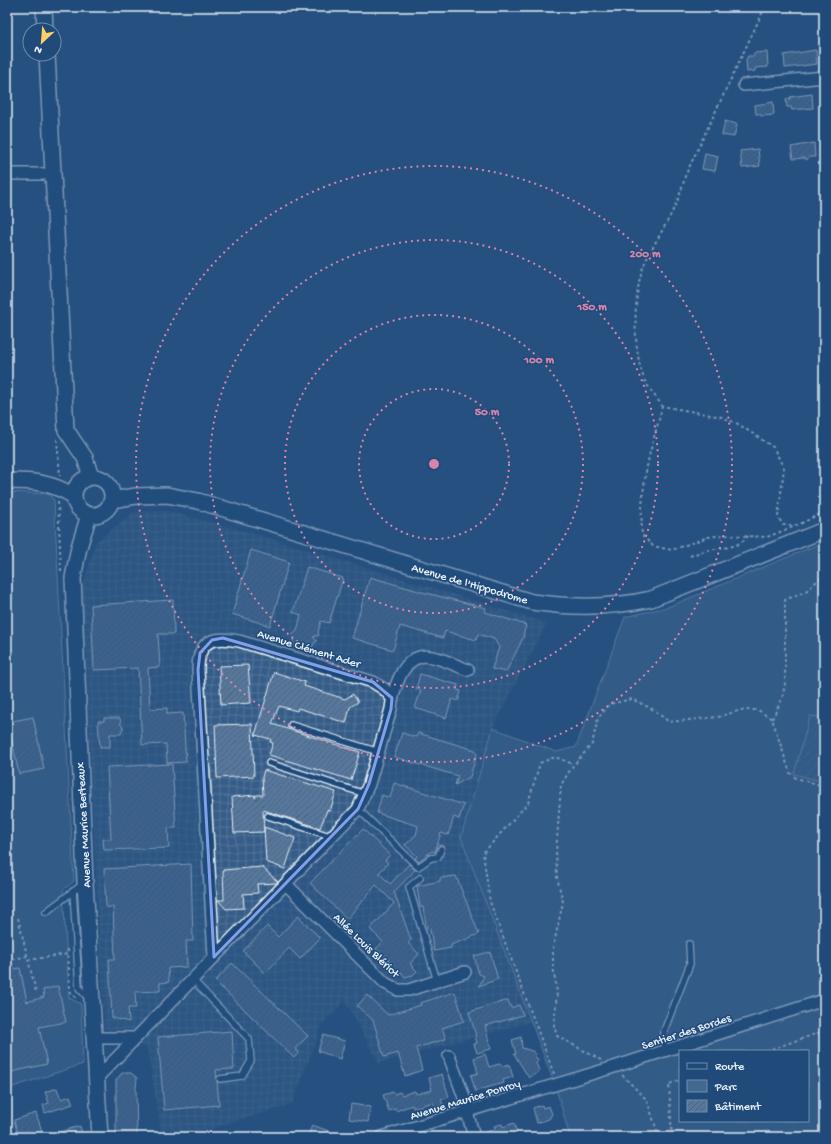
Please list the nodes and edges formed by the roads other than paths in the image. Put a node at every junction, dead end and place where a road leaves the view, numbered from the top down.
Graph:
1 (44, 7) edge
2 (45, 22) edge
3 (47, 62) edge
4 (824, 77) edge
5 (744, 85) dead end
6 (7, 174) edge
7 (52, 174) junction
8 (91, 477) junction
9 (7, 481) edge
10 (74, 496) junction
11 (112, 500) junction
12 (89, 515) junction
13 (824, 530) edge
14 (468, 670) dead end
15 (392, 698) junction
16 (291, 724) dead end
17 (379, 752) junction
18 (269, 763) dead end
19 (366, 794) junction
20 (358, 809) junction
21 (268, 816) dead end
22 (331, 838) junction
23 (441, 849) dead end
24 (420, 878) dead end
25 (286, 884) junction
26 (79, 886) junction
27 (46, 912) dead end
28 (689, 944) dead end
29 (214, 957) junction
30 (465, 972) dead end
31 (192, 980) junction
32 (437, 981) junction
33 (824, 1000) edge
34 (95, 1038) junction
35 (135, 1038) junction
36 (664, 1051) junction
37 (450, 1056) dead end
38 (97, 1078) junction
39 (220, 1079) dead end
40 (557, 1085) joint
41 (468, 1112) junction
42 (100, 1137) edge
43 (382, 1137) edge
44 (474, 1137) edge

1 - 2 main road
3 - 7 main road
4 - 5 street
6 - 7 street
7 - 8 main road
8 - 10 main road
8 - 11 main road
9 - 10 main road
10 - 12 main road
11 - 12 main road
11 - 13 main road, Avenue de l'Hippodrome
12 - 26 main road, Avenue Maurice Berteaux
14 - 15 street
15 - 17 street
15 - 29 street, Avenue Clément Ader
16 - 17 lane
17 - 19 street
18 - 19 lane
19 - 20 street
20 - 22 street
20 - 23 lane
21 - 22 lane
22 - 25 street
24 - 32 lane
25 - 29 street
25 - 32 street, Allée Louis Blériot
26 - 27 lane
26 - 34 main road, Avenue Maurice Berteaux
28 - 36 lane
29 - 31 street
30 - 32 street, Allée Louis Blériot
31 - 35 street
31 - 39 lane
33 - 36 street, Sentier des Bordes
34 - 35 street
34 - 38 main road, Avenue Maurice Berteaux
35 - 38 street
36 - 40 street, Sentier des Bordes
37 - 41 street
38 - 42 main road, Avenue Maurice Berteaux
40 - 41 street, Avenue Maurice Ponroy
41 - 43 street, Avenue Maurice Ponroy
41 - 44 street

